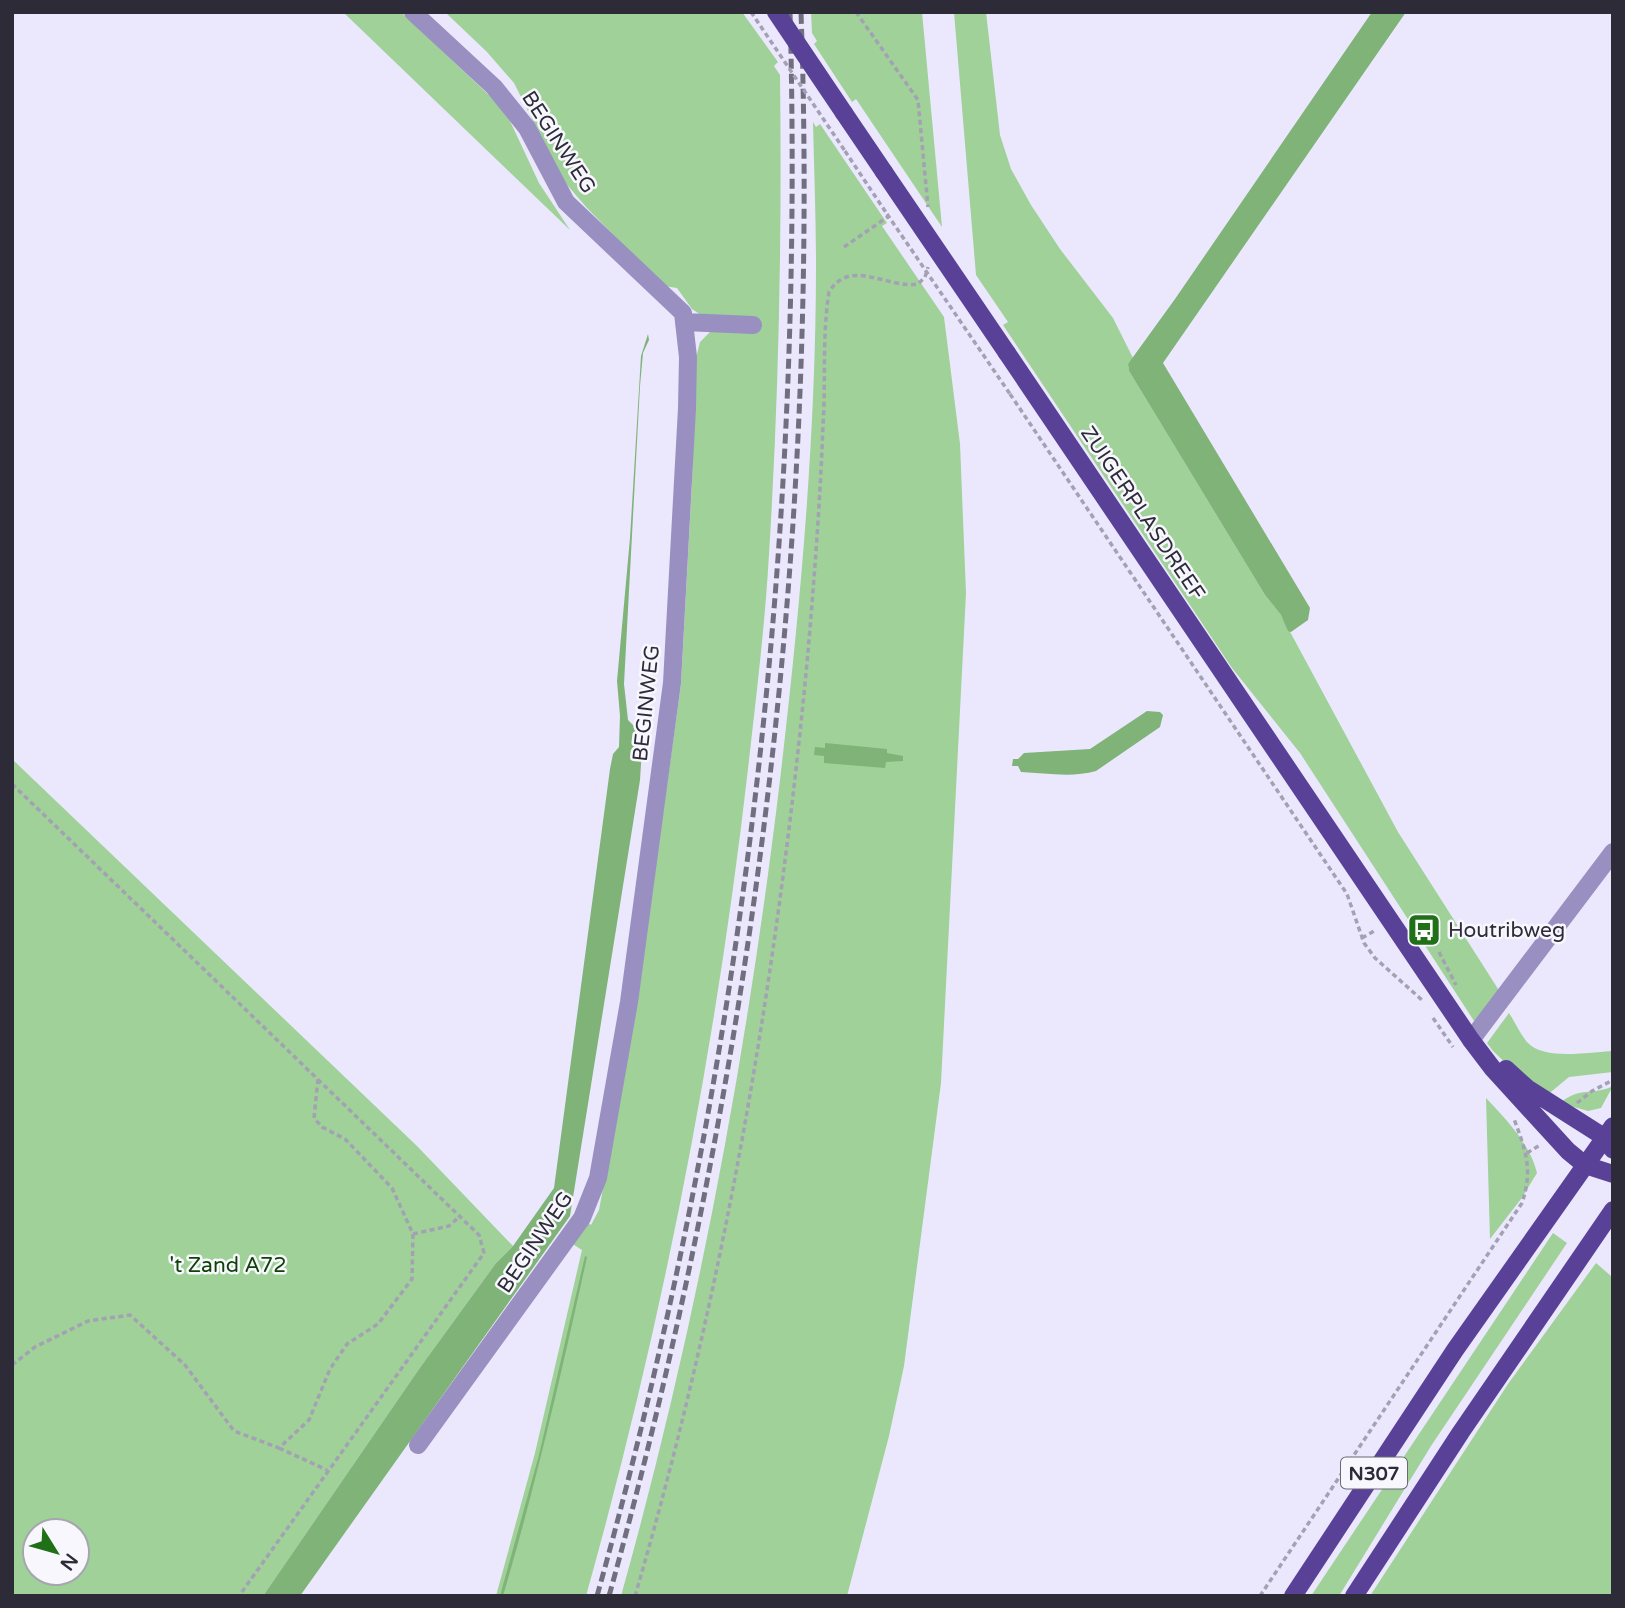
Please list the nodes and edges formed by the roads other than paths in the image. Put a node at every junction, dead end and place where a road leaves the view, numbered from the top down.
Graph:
1 (413, 12) edge
2 (776, 12) edge
3 (684, 323) junction
4 (753, 326) dead end
5 (1613, 852) edge
6 (1471, 1040) junction
7 (1610, 1138) edge
8 (1585, 1165) junction
9 (1613, 1174) edge
10 (1613, 1210) edge
11 (418, 1445) dead end
12 (1293, 1596) edge
13 (1354, 1596) edge

1 - 3 lane, BEGINWEG
2 - 6 main road, ZUIGERPLASDREEF, bridge
3 - 4 lane
3 - 11 lane, BEGINWEG
5 - 6 lane
6 - 7 main road, ZUIGERPLASDREEF
6 - 8 main road, ZUIGERPLASDREEF
7 - 8 main road, N307
8 - 9 main road, ZUIGERPLASDREEF
8 - 12 main road, N307
10 - 13 main road, N307

